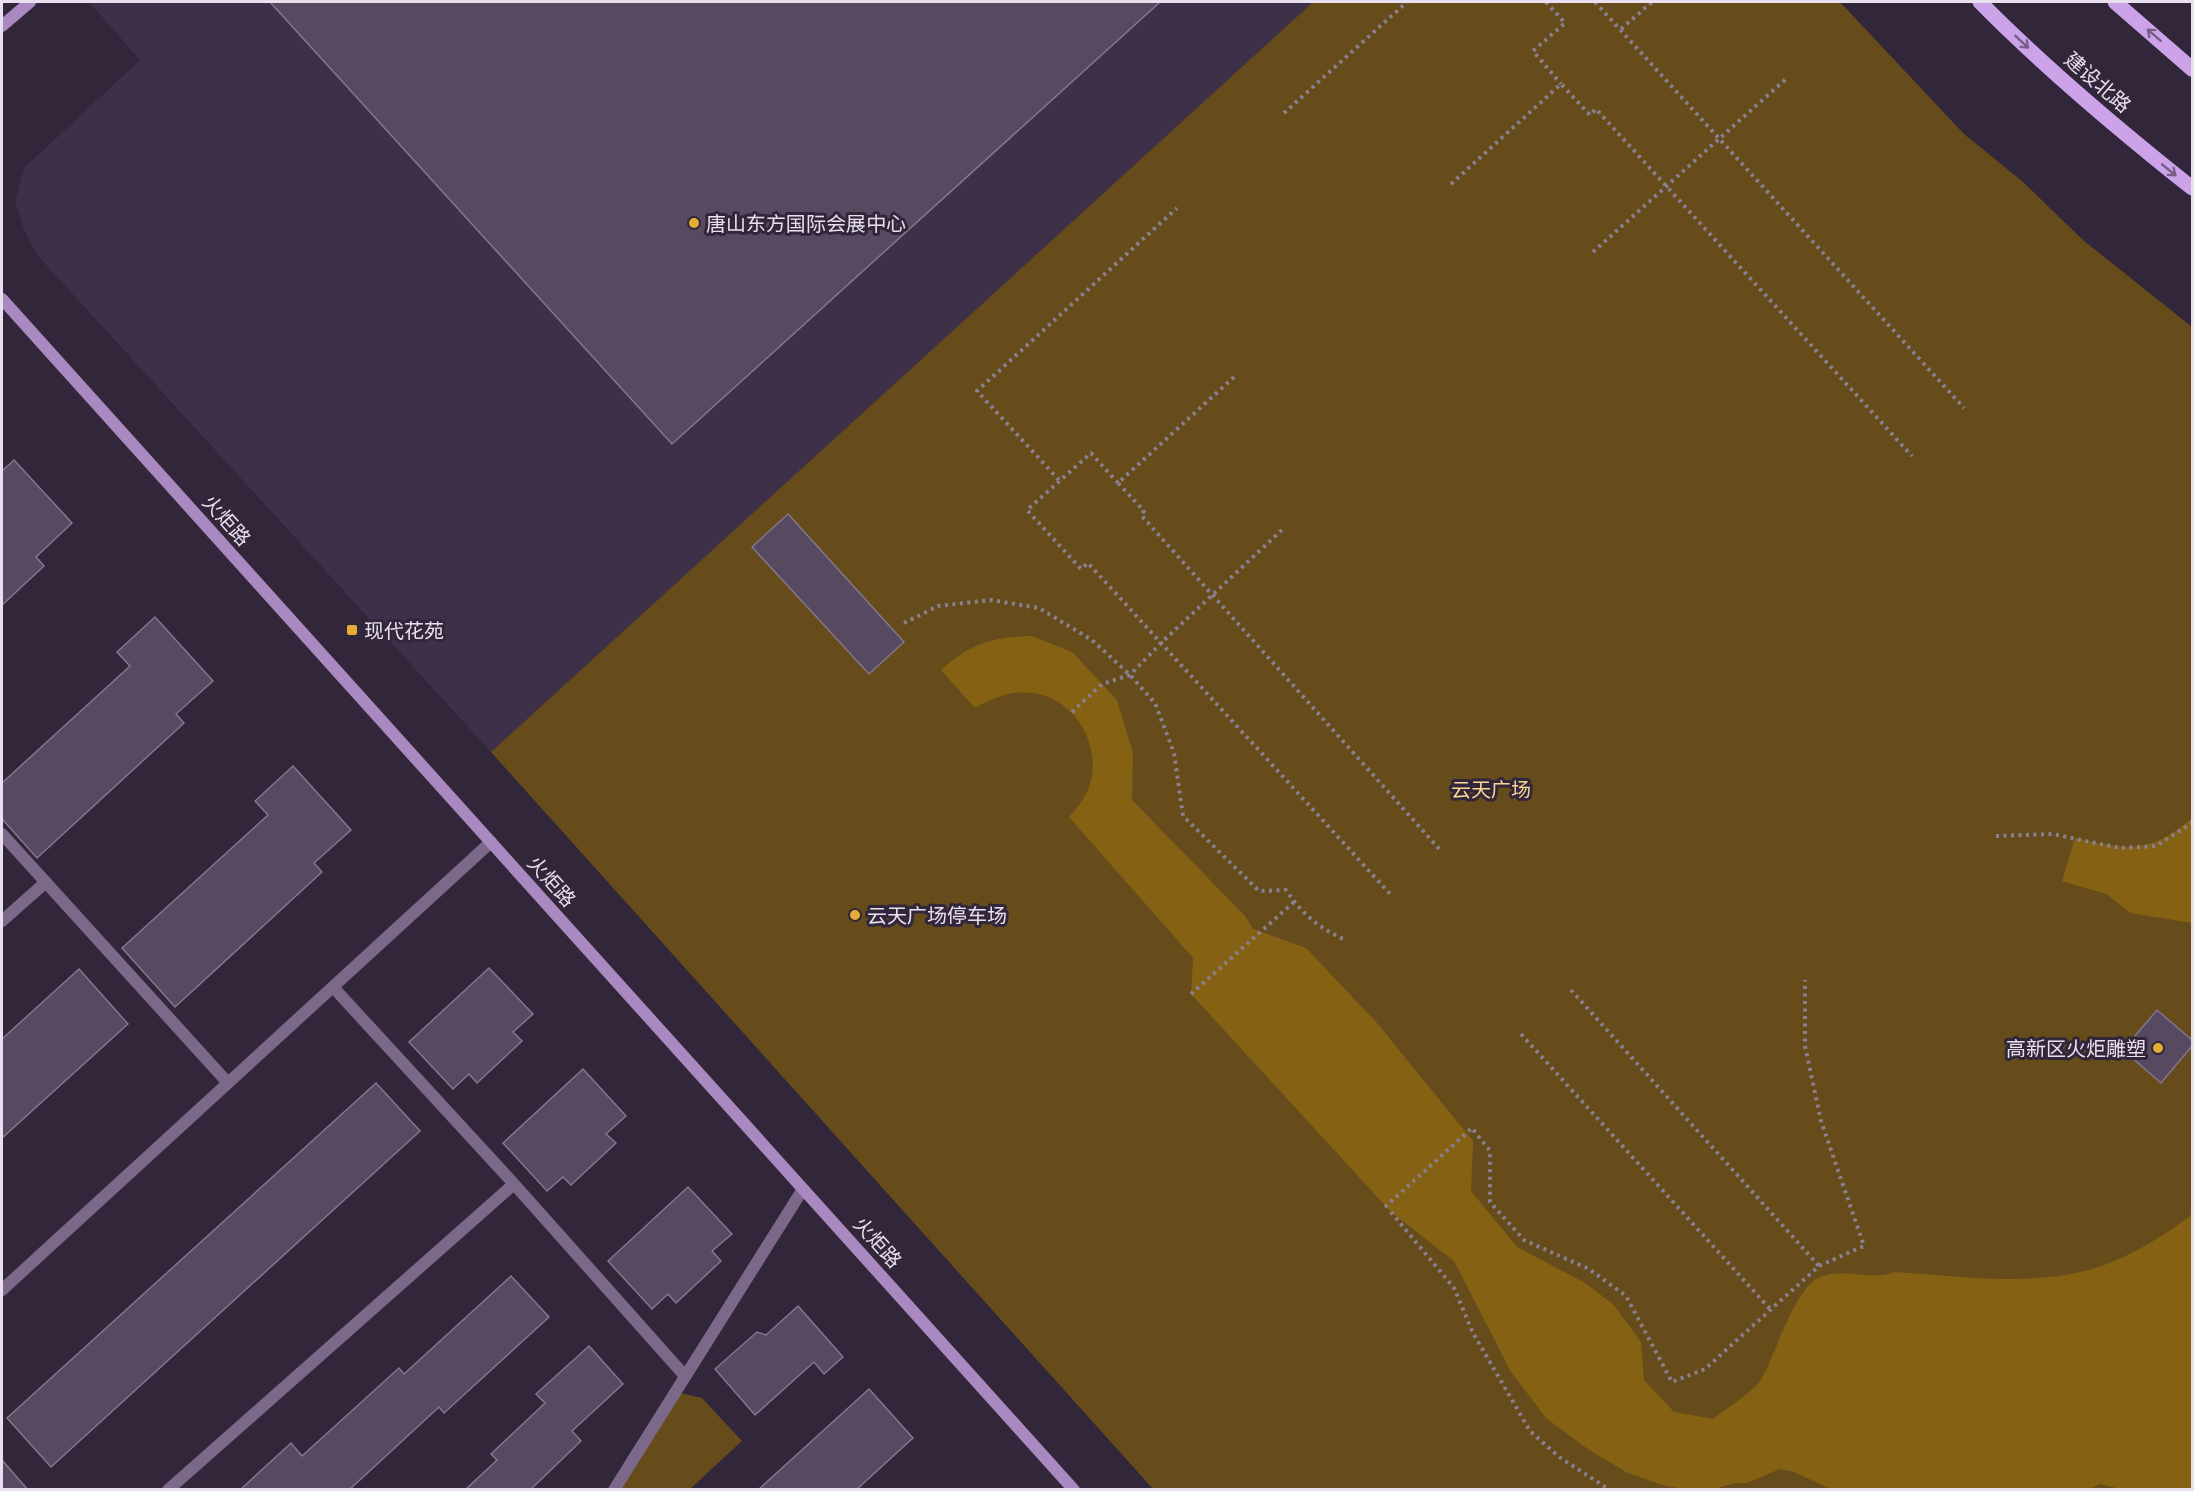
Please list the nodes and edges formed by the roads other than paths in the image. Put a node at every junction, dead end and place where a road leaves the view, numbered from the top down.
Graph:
1 (30, 2) edge
2 (1980, 2) edge
3 (2115, 2) edge
4 (2, 27) edge
5 (2193, 69) edge
6 (2193, 188) edge
7 (2, 299) edge
8 (2, 834) edge
9 (491, 842) junction
10 (46, 882) junction
11 (2, 921) edge
12 (333, 987) junction
13 (228, 1083) junction
14 (514, 1184) junction
15 (803, 1189) junction
16 (2, 1290) edge
17 (685, 1376) junction
18 (168, 1490) edge
19 (614, 1490) edge
20 (1074, 1490) edge

1 - 4 street
2 -> 6 main road, 建设北路
5 -> 3 main road
7 - 9 street, 火炬路
8 - 10 street
9 - 12 street
9 - 15 street, 火炬路
10 - 11 street
10 - 13 street
12 - 13 street
12 - 14 street
13 - 16 street
14 - 17 street
14 - 18 street
15 - 17 street
15 - 20 street, 火炬路
17 - 19 street

